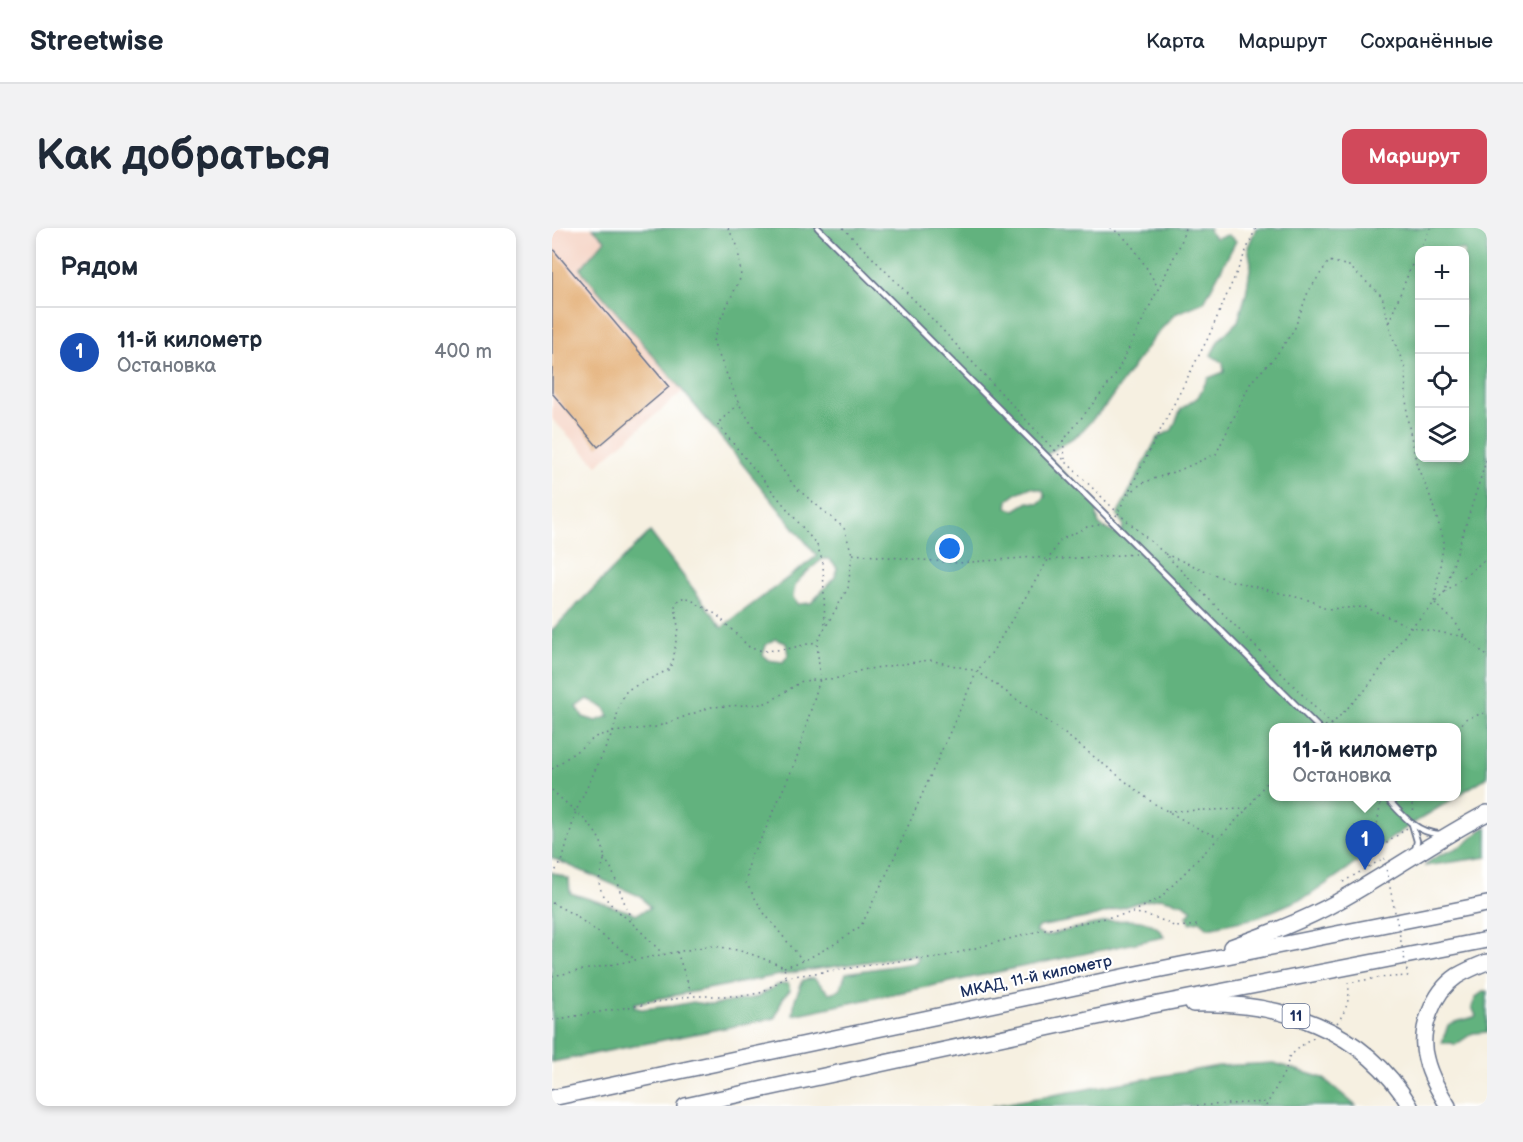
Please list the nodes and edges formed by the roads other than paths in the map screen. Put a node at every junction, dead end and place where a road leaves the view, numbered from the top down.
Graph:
1 (818, 228) edge
2 (1314, 723) edge
3 (1388, 801) edge
4 (1487, 812) edge
5 (1412, 824) junction
6 (1451, 833) junction
7 (1411, 857) junction
8 (1487, 904) edge
9 (1484, 941) edge
10 (1487, 962) edge
11 (1141, 973) junction
12 (1148, 1006) junction
13 (552, 1098) edge
14 (685, 1106) edge
15 (1410, 1106) edge
16 (1448, 1106) edge

1 - 2 lane
3 - 5 lane
4 - 6 main road
5 - 6 lane
5 - 7 lane
6 - 7 main road
7 - 11 main road
8 - 11 main road, МКАД, 11-й километр
9 - 12 main road
10 - 16 main road
11 - 13 main road, МКАД, 11-й километр
12 - 14 main road
12 - 15 main road, 11

